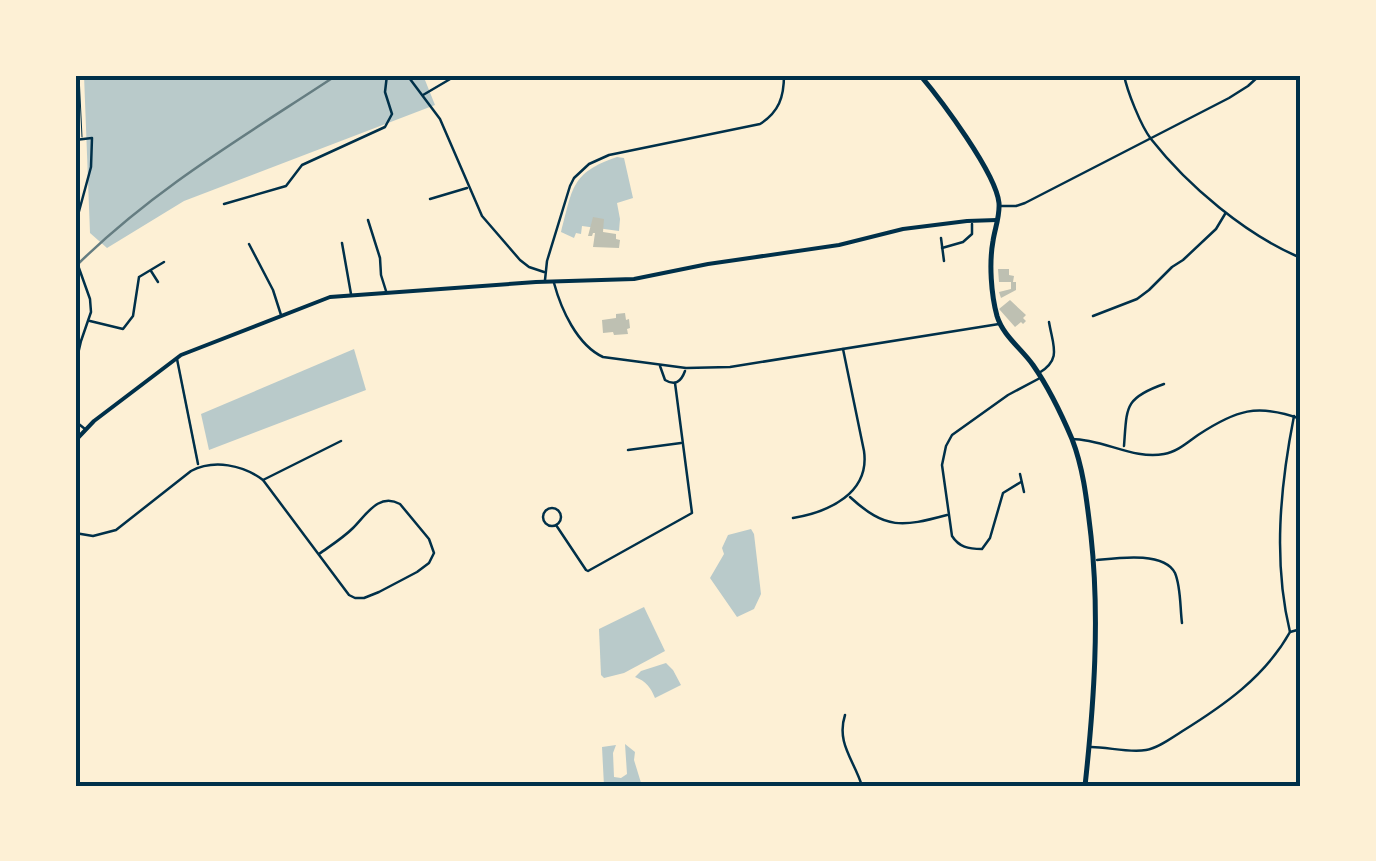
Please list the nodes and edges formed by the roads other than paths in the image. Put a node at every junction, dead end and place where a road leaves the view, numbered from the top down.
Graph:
1 (79, 75) edge
2 (387, 75) edge
3 (408, 75) edge
4 (458, 75) edge
5 (784, 75) edge
6 (920, 75) edge
7 (1124, 75) edge
8 (1260, 75) edge
9 (422, 96) junction
10 (82, 138) junction
11 (1151, 138) junction
12 (75, 140) edge
13 (469, 187) junction
14 (430, 200) dead end
15 (224, 204) dead end
16 (999, 206) junction
17 (1226, 212) junction
18 (368, 220) dead end
19 (998, 220) junction
20 (972, 221) junction
21 (75, 226) edge
22 (941, 238) dead end
23 (249, 244) dead end
24 (342, 244) dead end
25 (942, 248) junction
26 (75, 256) edge
27 (1301, 258) edge
28 (944, 261) dead end
29 (164, 262) dead end
30 (151, 269) junction
31 (545, 273) junction
32 (554, 281) junction
33 (158, 282) dead end
34 (546, 282) junction
35 (387, 292) junction
36 (351, 294) junction
37 (281, 315) junction
38 (1093, 316) dead end
39 (90, 320) junction
40 (1049, 322) dead end
41 (1000, 324) junction
42 (843, 348) junction
43 (179, 356) junction
44 (660, 365) junction
45 (75, 367) edge
46 (686, 368) junction
47 (1040, 375) junction
48 (675, 383) junction
49 (1164, 384) dead end
50 (1294, 416) junction
51 (1301, 419) edge
52 (75, 422) edge
53 (85, 429) junction
54 (1072, 439) junction
55 (341, 441) dead end
56 (75, 442) edge
57 (683, 442) junction
58 (1124, 449) junction
59 (628, 450) dead end
60 (198, 467) junction
61 (1020, 474) dead end
62 (262, 480) junction
63 (1021, 482) junction
64 (1024, 492) dead end
65 (848, 495) junction
66 (948, 514) junction
67 (794, 518) dead end
68 (556, 525) dead end
69 (75, 533) edge
70 (319, 554) junction
71 (1094, 560) junction
72 (1182, 622) dead end
73 (1301, 629) edge
74 (1290, 632) junction
75 (844, 715) dead end
76 (1090, 746) junction
77 (862, 786) edge
78 (1085, 786) edge

1 - 10 lane
2 - 15 street
3 - 9 street
4 - 9 street
5 - 31 street
6 - 16 main road
7 - 11 street
8 - 11 street
9 - 13 street
10 - 12 street
10 - 21 street
11 - 16 street
11 - 17 street
13 - 14 street
13 - 31 street
16 - 19 main road
17 - 27 street
17 - 38 street
18 - 35 street
19 - 20 street
19 - 41 main road
20 - 25 street
20 - 32 street
22 - 25 street
23 - 37 street
24 - 36 street
25 - 28 street
26 - 39 street
29 - 30 street
30 - 33 street
30 - 39 street
31 - 34 street
32 - 34 street
32 - 44 street
34 - 35 street
35 - 36 street
36 - 37 street
37 - 43 street
39 - 45 street
40 - 47 street
41 - 42 street
41 - 47 main road
42 - 46 street
42 - 65 street
43 - 53 street
43 - 60 street
44 - 46 street
44 - 48 street
46 - 48 street
47 - 54 main road
47 - 66 street
48 - 57 street
49 - 58 street
50 - 51 street
50 - 58 street
50 - 74 street
52 - 53 street
53 - 56 street
54 - 58 street
54 - 71 main road
55 - 62 street
57 - 59 street
57 - 68 street
60 - 62 street
60 - 69 street
61 - 63 street
62 - 70 street
63 - 64 street
63 - 66 street
65 - 66 street
65 - 67 street
70 - 70 street
71 - 72 street
71 - 76 main road
73 - 74 street
74 - 76 street
75 - 77 street
76 - 78 main road

